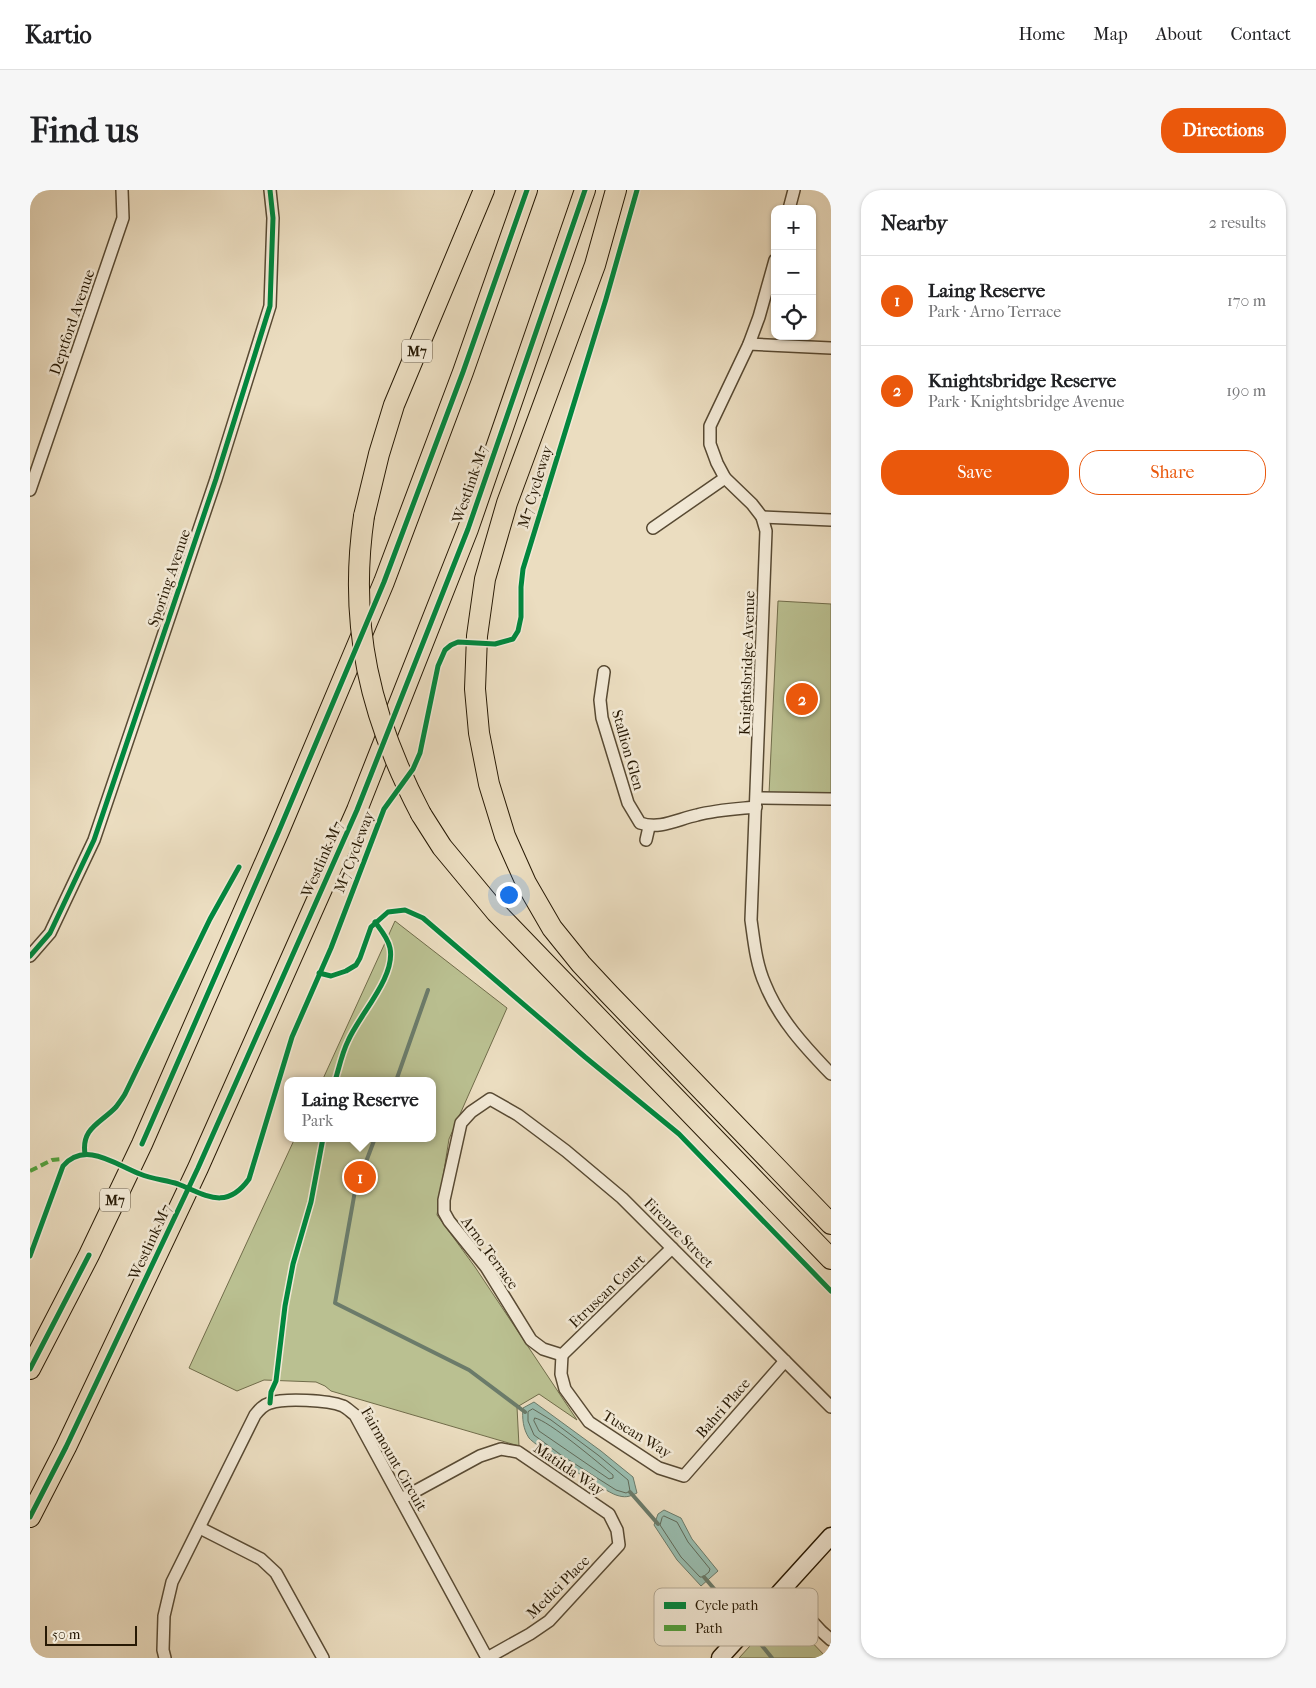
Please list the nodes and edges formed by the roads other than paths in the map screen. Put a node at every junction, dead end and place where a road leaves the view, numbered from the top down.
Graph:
1 (122, 190) edge
2 (270, 190) edge
3 (484, 190) edge
4 (527, 190) edge
5 (585, 190) edge
6 (616, 190) edge
7 (794, 190) edge
8 (790, 205) edge
9 (771, 274) edge
10 (749, 344) junction
11 (831, 348) edge
12 (725, 478) junction
13 (30, 490) edge
14 (762, 517) junction
15 (831, 520) edge
16 (653, 528) dead end
17 (604, 672) dead end
18 (831, 799) edge
19 (756, 802) junction
20 (650, 827) junction
21 (646, 840) dead end
22 (30, 956) edge
23 (831, 1074) edge
24 (490, 1099) joint
25 (831, 1224) edge
26 (672, 1248) junction
27 (831, 1259) edge
28 (562, 1356) junction
29 (785, 1361) junction
30 (30, 1369) edge
31 (831, 1407) edge
32 (684, 1476) joint
33 (401, 1499) junction
34 (30, 1517) edge
35 (200, 1528) junction
36 (831, 1536) edge
37 (619, 1545) joint
38 (785, 1588) edge
39 (818, 1629) edge
40 (831, 1640) edge
41 (731, 1646) edge
42 (165, 1658) edge
43 (323, 1658) edge
44 (487, 1658) edge
45 (720, 1658) edge

1 - 13 street, Deptford Avenue
2 - 22 street, Sporing Avenue
3 - 27 highway, M7, bridge
4 - 30 highway, M7
5 - 34 highway, Westlink M7
6 - 25 highway
7 - 8 street
9 - 10 street
10 - 11 street
10 - 12 street
12 - 14 street
12 - 16 street
14 - 15 street
14 - 19 street, Knightsbridge Avenue
17 - 20 street, Stallion Glen
18 - 19 street
19 - 20 street
19 - 23 street, Knightsbridge Avenue
20 - 21 street
24 - 26 street, Firenze Street
24 - 28 street, Arno Terrace
26 - 28 street, Etruscan Court
26 - 29 street, Firenze Street
28 - 32 street, Tuscan Way
29 - 31 street, Firenze Street
29 - 32 street, Bahri Place
33 - 35 street, Fairmount Circuit
33 - 37 street, Matilda Way
33 - 44 street, Fairmount Circuit
35 - 42 street, Fairmount Circuit
35 - 43 street
36 - 38 street
37 - 44 street, Medici Place
39 - 40 street
41 - 45 street

